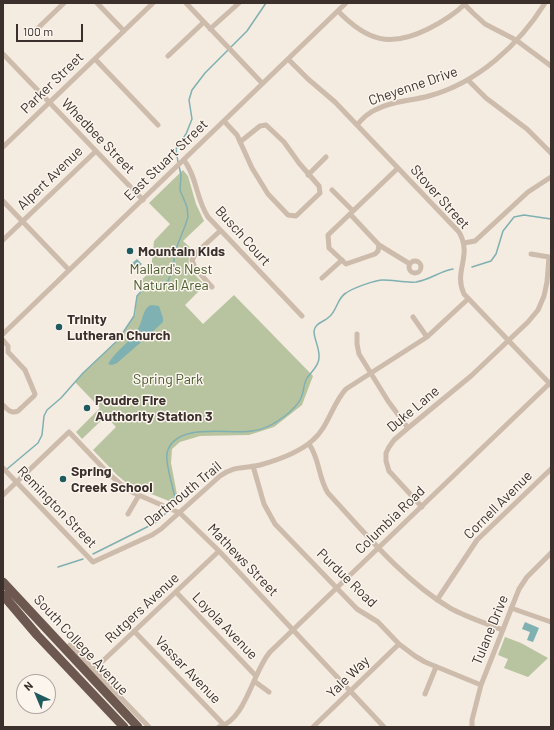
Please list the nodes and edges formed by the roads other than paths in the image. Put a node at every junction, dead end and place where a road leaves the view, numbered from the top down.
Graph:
1 (64, 3) edge
2 (97, 3) edge
3 (153, 3) edge
4 (186, 3) edge
5 (239, 3) edge
6 (346, 3) edge
7 (545, 3) edge
8 (466, 4) edge
9 (338, 11) junction
10 (204, 22) junction
11 (38, 28) dead end
12 (210, 29) junction
13 (124, 31) junction
14 (516, 40) junction
15 (3, 54) edge
16 (168, 56) dead end
17 (95, 59) junction
18 (288, 59) junction
19 (551, 66) edge
20 (468, 80) junction
21 (262, 83) junction
22 (50, 102) junction
23 (224, 121) junction
24 (158, 125) dead end
25 (356, 125) junction
26 (240, 142) junction
27 (3, 147) edge
28 (96, 151) junction
29 (551, 153) edge
30 (326, 157) dead end
31 (183, 161) junction
32 (398, 168) junction
33 (308, 175) junction
34 (551, 177) edge
35 (332, 190) dead end
36 (143, 200) junction
37 (3, 201) edge
38 (352, 213) junction
39 (22, 221) junction
40 (220, 231) junction
41 (3, 240) edge
42 (464, 243) junction
43 (379, 245) junction
44 (531, 254) dead end
45 (342, 260) junction
46 (410, 264) dead end
47 (69, 270) junction
48 (322, 278) dead end
49 (212, 287) dead end
50 (468, 299) junction
51 (302, 316) dead end
52 (412, 317) dead end
53 (3, 334) edge
54 (357, 334) dead end
55 (427, 337) junction
56 (3, 340) edge
57 (509, 340) junction
58 (371, 373) junction
59 (551, 384) edge
60 (3, 405) edge
61 (408, 428) junction
62 (309, 444) junction
63 (253, 466) junction
64 (3, 468) edge
65 (551, 469) edge
66 (17, 482) junction
67 (3, 495) edge
68 (138, 495) junction
69 (422, 506) junction
70 (180, 513) junction
71 (128, 514) dead end
72 (379, 547) junction
73 (218, 551) junction
74 (551, 553) edge
75 (93, 562) joint
76 (336, 588) junction
77 (4, 589) edge
78 (176, 592) junction
79 (437, 600) junction
80 (511, 608) junction
81 (551, 622) edge
82 (293, 630) junction
83 (503, 630) junction
84 (134, 631) junction
85 (399, 644) junction
86 (436, 667) junction
87 (88, 675) junction
88 (255, 678) junction
89 (481, 685) junction
90 (350, 691) junction
91 (269, 692) dead end
92 (425, 694) dead end
93 (225, 726) edge
94 (124, 727) edge
95 (138, 727) edge
96 (149, 727) edge
97 (219, 727) edge
98 (313, 727) edge
99 (384, 727) edge
100 (472, 727) edge

1 - 11 street
2 - 13 street
3 - 13 street, Parker Street
4 - 10 street
5 - 12 street
6 - 9 street, East Stuart Street
7 - 14 street, Cheyenne Drive
8 - 9 street
8 - 14 street
9 - 18 street, East Stuart Street
10 - 12 street
10 - 16 street
12 - 21 street
13 - 17 street, Parker Street
14 - 19 street
14 - 20 street, Cheyenne Drive
15 - 22 street, Whedbee Street
17 - 22 street, Parker Street
17 - 24 street
18 - 21 street, East Stuart Street
18 - 25 street, Stover Street
20 - 25 street, Cheyenne Drive
20 - 29 street
21 - 23 street, East Stuart Street
22 - 27 street, Parker Street
22 - 28 street, Whedbee Street
23 - 26 street
23 - 31 street, East Stuart Street
25 - 32 street, Stover Street
26 - 33 street
26 - 33 street
28 - 36 street, Whedbee Street
28 - 39 street, Alpert Avenue
30 - 33 street
31 - 36 street, East Stuart Street
31 - 40 street, Busch Court
32 - 38 street
32 - 42 street, Stover Street
34 - 42 street
35 - 38 street
36 - 47 street, East Stuart Street
37 - 39 street
38 - 43 street
38 - 45 street
39 - 41 street, Alpert Avenue
39 - 47 street
40 - 49 street
40 - 51 street, Busch Court
42 - 50 street, Stover Street
43 - 45 street
43 - 46 street
44 - 57 street, Duke Lane
45 - 48 street
47 - 53 street, East Stuart Street
50 - 55 street, Dartmouth Trail
50 - 57 street, Stover Street
52 - 55 street
54 - 58 street
55 - 58 street, Dartmouth Trail
56 - 60 street
57 - 59 street, Stover Street
57 - 61 street, Duke Lane
58 - 61 street
58 - 62 street, Dartmouth Trail
59 - 69 street, Columbia Road
61 - 69 street, Duke Lane
62 - 63 street, Dartmouth Trail
62 - 72 street
63 - 70 street, Dartmouth Trail
63 - 76 street, Purdue Road
64 - 66 street, Remington Street
65 - 79 street, Cornell Avenue
66 - 67 street
66 - 68 street, Mathews Street
66 - 75 street, Remington Street
68 - 70 street, Mathews Street
68 - 71 street
69 - 72 street, Columbia Road
70 - 73 street, Mathews Street
70 - 75 street, Dartmouth Trail
72 - 76 street, Columbia Road
72 - 79 street
73 - 78 street, Rutgers Avenue
73 - 82 street, Mathews Street
74 - 80 street, Tulane Drive
76 - 82 street, Columbia Road
76 - 85 street, Purdue Road
77 - 87 highway, South College Avenue
77 - 87 highway, South College Avenue
78 - 84 street, Rutgers Avenue
78 - 88 street, Loyola Avenue
79 - 83 street
80 - 81 street
80 - 83 street, Tulane Drive
82 - 88 street, Columbia Road
82 - 90 street, Mathews Street
83 - 89 street, Tulane Drive
84 - 87 street, Rutgers Avenue
84 - 93 street, Vassar Avenue
85 - 86 street, Purdue Road
85 - 90 street, Yale Way
86 - 89 street, Purdue Road
86 - 92 street
87 - 94 highway, South College Avenue
87 - 95 highway, South College Avenue
87 - 96 street
88 - 91 street
88 - 93 street, Columbia Road
89 - 100 street, Tulane Drive
90 - 98 street, Yale Way
90 - 99 street, Mathews Street
93 - 97 street

